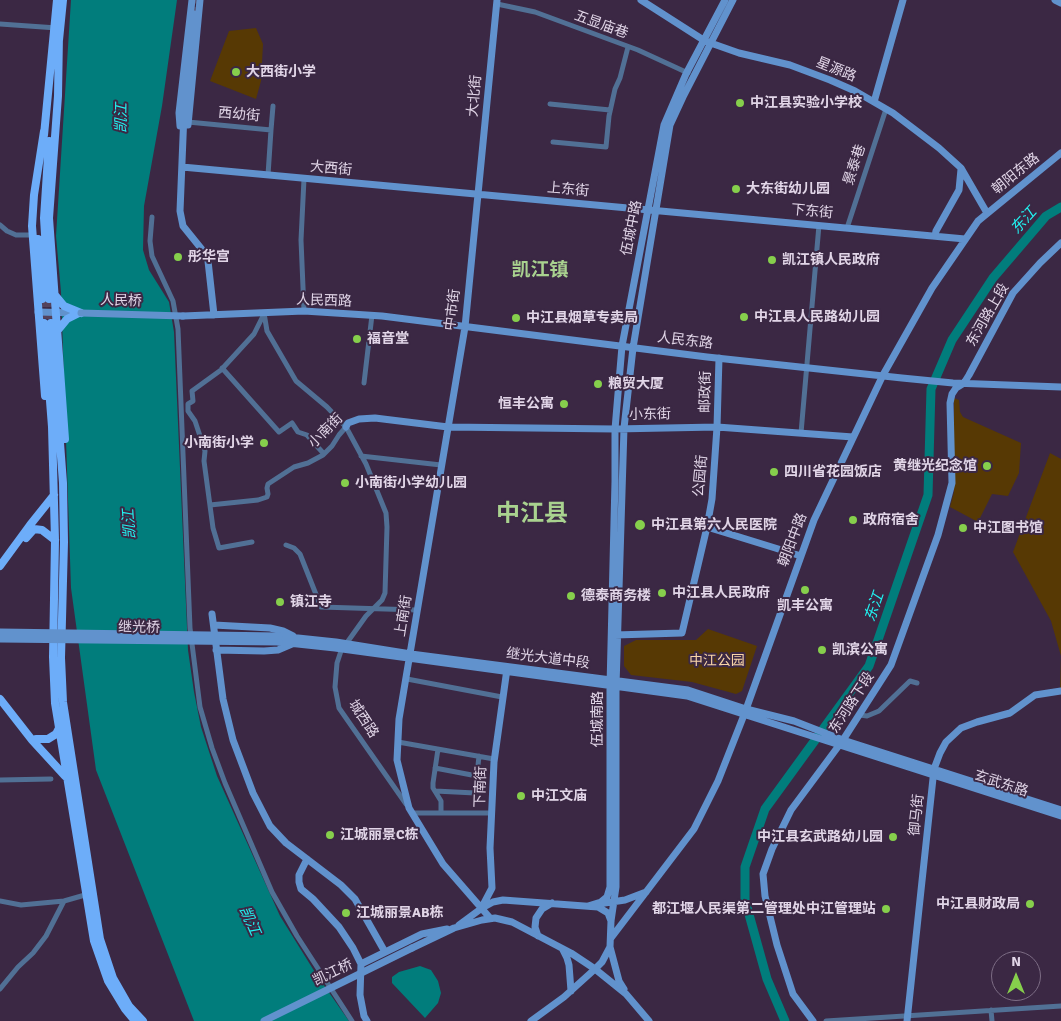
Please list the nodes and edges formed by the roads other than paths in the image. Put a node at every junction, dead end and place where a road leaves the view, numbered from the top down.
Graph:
1 (57, 0) edge
2 (63, 0) edge
3 (192, 0) edge
4 (200, 0) edge
5 (641, 0) edge
6 (725, 0) edge
7 (734, 0) edge
8 (903, 0) edge
9 (1055, 0) edge
10 (497, 2) edge
11 (1061, 3) edge
12 (194, 14) tunnel mouth
13 (0, 24) edge
14 (58, 30) junction
15 (708, 42) junction
16 (628, 47) junction
17 (690, 74) junction
18 (874, 102) junction
19 (550, 104) dead end
20 (273, 106) dead end
21 (886, 108) junction
22 (610, 110) junction
23 (188, 122) junction
24 (271, 130) junction
25 (44, 131) junction
26 (553, 142) dead end
27 (1061, 153) edge
28 (182, 167) junction
29 (961, 168) junction
30 (268, 175) junction
31 (304, 179) junction
32 (478, 194) junction
33 (648, 209) junction
34 (656, 210) junction
35 (987, 213) junction
36 (152, 217) dead end
37 (0, 225) edge
38 (819, 225) junction
39 (847, 228) junction
40 (32, 235) junction
41 (935, 236) junction
42 (965, 239) junction
43 (1061, 243) edge
44 (51, 297) junction
45 (304, 311) junction
46 (38, 312) junction
47 (57, 312) junction
48 (81, 313) junction
49 (264, 313) junction
50 (214, 315) junction
51 (372, 315) junction
52 (183, 316) joint
53 (465, 327) junction
54 (58, 330) junction
55 (622, 346) junction
56 (633, 348) junction
57 (719, 358) junction
58 (222, 368) junction
59 (808, 368) junction
60 (883, 376) junction
61 (364, 383) dead end
62 (964, 383) junction
63 (1061, 387) edge
64 (346, 427) junction
65 (448, 427) junction
66 (717, 427) junction
67 (624, 428) junction
68 (615, 429) junction
69 (801, 433) junction
70 (853, 437) junction
71 (324, 454) junction
72 (361, 456) junction
73 (441, 465) junction
74 (54, 483) junction
75 (63, 483) junction
76 (54, 496) junction
77 (210, 505) junction
78 (707, 527) junction
79 (55, 540) junction
80 (252, 542) dead end
81 (286, 545) dead end
82 (801, 556) junction
83 (0, 566) edge
84 (0, 574) edge
85 (374, 608) junction
86 (417, 610) junction
87 (212, 614) dead end
88 (214, 625) junction
89 (0, 632) edge
90 (615, 635) junction
91 (0, 639) edge
92 (279, 639) junction
93 (295, 640) junction
94 (345, 646) junction
95 (216, 650) junction
96 (411, 656) junction
97 (507, 669) junction
98 (407, 679) junction
99 (613, 683) junction
100 (916, 683) dead end
101 (1061, 691) edge
102 (0, 693) edge
103 (502, 697) junction
104 (0, 699) edge
105 (745, 712) junction
106 (860, 715) junction
107 (59, 728) junction
108 (36, 739) junction
109 (398, 742) junction
110 (841, 742) junction
111 (438, 749) junction
112 (479, 756) junction
113 (494, 759) junction
114 (435, 768) junction
115 (934, 772) junction
116 (70, 774) junction
117 (477, 776) junction
118 (51, 779) dead end
119 (0, 780) edge
120 (435, 791) junction
121 (1061, 810) edge
122 (411, 811) junction
123 (441, 813) junction
124 (492, 813) junction
125 (1061, 816) edge
126 (307, 859) junction
127 (651, 888) junction
128 (85, 895) junction
129 (0, 900) edge
130 (64, 901) junction
131 (614, 902) junction
132 (553, 903) junction
133 (588, 906) junction
134 (482, 908) junction
135 (490, 918) junction
136 (611, 921) junction
137 (454, 928) junction
138 (538, 936) junction
139 (611, 938) junction
140 (610, 947) junction
141 (562, 949) junction
142 (385, 952) junction
143 (361, 964) junction
144 (595, 969) junction
145 (0, 989) edge
146 (570, 991) junction
147 (626, 994) junction
148 (1061, 1006) edge
149 (991, 1010) junction
150 (908, 1018) edge
151 (135, 1021) edge
152 (143, 1021) edge
153 (264, 1021) edge
154 (352, 1021) edge
155 (367, 1021) edge
156 (531, 1021) edge
157 (649, 1021) edge
158 (812, 1021) edge
159 (826, 1021) edge
160 (992, 1021) edge

1 - 14 main road
2 - 14 main road
3 - 28 street
4 - 23 street
5 - 15 street, 星源路
6 - 15 street
7 - 15 street
8 - 18 street
9 - 11 street
10 - 16 street, 五显庙巷
10 - 32 street, 大北街
12 - 28 street
13 - 14 street
14 - 25 main road
14 - 44 main road
15 - 17 street, 伍城中路
15 - 18 street, 星源路
16 - 17 street, 五显庙巷
16 - 22 street
17 - 33 street, 伍城中路
17 - 34 street, 伍城中路
18 - 21 street, 星源路
19 - 22 street
20 - 24 street
21 - 29 street, 星源路
21 - 39 street, 景泰巷
22 - 26 street
23 - 24 street, 西幼街
23 - 28 street
24 - 30 street, 西幼街
25 - 40 main road
25 - 44 main road
27 - 35 street, 朝阳东路
28 - 30 street, 大西街
28 - 50 street
29 - 35 street, 星源路
29 - 41 street
30 - 31 street, 大西街
31 - 32 street, 大西街
31 - 45 street
32 - 33 street, 上东街
32 - 53 street, 中市街
33 - 34 street, 上东街
33 - 55 street, 伍城中路
34 - 38 street, 下东街
34 - 56 street, 伍城中路
35 - 42 street, 朝阳中路
36 - 154 street
37 - 40 street
38 - 39 street, 下东街
38 - 59 street
39 - 41 street, 下东街
40 - 46 main road
41 - 42 street, 下东街
42 - 60 street, 朝阳中路
43 - 62 street, 东河路上段
44 - 47 main road
44 - 48 main road
45 - 49 street, 人民西路
45 - 51 street, 人民西路
46 - 47 street, 人民桥
46 - 74 main road
47 - 48 street, 人民桥
47 - 54 main road
48 - 52 street, 人民桥, bridge
48 - 54 main road
49 - 50 street, 人民西路
49 - 58 street
49 - 64 street, 城西路
50 - 52 street, 人民西路
51 - 53 street, 人民西路
51 - 61 street
53 - 55 street, 人民东路
53 - 65 street, 中市街
54 - 75 main road
55 - 56 street, 人民东路
55 - 68 street, 伍城中路
56 - 57 street, 人民东路
56 - 67 street, 伍城中路
57 - 59 street, 人民东路
57 - 66 street, 邮政街
58 - 71 street
58 - 77 street
59 - 60 street, 人民东路
59 - 69 street
60 - 62 street, 人民东路
60 - 70 street, 朝阳中路
62 - 63 street, 人民东路
62 - 106 street, 东河路下段
64 - 65 street, 小南街
64 - 71 street, 小南街
64 - 72 street, 城西路
65 - 68 street, 小东街
65 - 73 street, 上南街
66 - 67 street, 小东街
66 - 69 street, 小东街
66 - 78 street, 公园街
67 - 68 street, 小东街
67 - 90 street, 伍城南路
68 - 90 street, 伍城南路
69 - 70 street, 小东街
70 - 82 street, 朝阳中路
71 - 77 street, 小南街
72 - 73 street
72 - 85 street, 城西路
73 - 86 street, 上南街
74 - 75 main road
74 - 76 main road
75 - 116 main road
76 - 79 main road
76 - 83 main road
77 - 80 street
78 - 82 street
78 - 90 street, 公园街
79 - 84 main road
79 - 107 main road
81 - 85 street
82 - 105 street, 朝阳中路
85 - 86 street
85 - 94 street, 城西路
86 - 96 street, 上南街
87 - 88 street
88 - 93 street
88 - 95 street
89 - 92 street, 继光桥, bridge
90 - 99 street, 伍城南路
91 - 92 street, 继光桥, bridge
92 - 93 street
93 - 94 street, 继光大道中段
93 - 95 street
94 - 96 street, 继光大道中段
94 - 122 street, 城西路
95 - 126 street
96 - 97 street, 继光大道中段
96 - 98 street, 上南街
97 - 99 street, 继光大道中段
97 - 103 street, 下南街
98 - 103 street
98 - 109 street, 上南街
99 - 105 street, 继光大道中段
99 - 131 street, 伍城南路
99 - 133 street, 伍城南路
100 - 106 street
101 - 115 street, 御马街
102 - 108 main road
103 - 113 street, 下南街
104 - 116 main road
105 - 110 street, 继光大道中段
105 - 127 street, 朝阳中路
106 - 110 street, 东河路下段
107 - 108 main road
107 - 116 main road
108 - 116 main road
109 - 111 street
109 - 122 street, 上南街
110 - 115 street, 继光大道中段
110 - 158 street, 东河路下段
111 - 112 street
111 - 114 street
112 - 113 street
112 - 117 street
113 - 124 street, 下南街
114 - 117 street
114 - 120 street
115 - 121 street, 玄武东路
115 - 125 street, 玄武东路
115 - 150 street, 御马街
116 - 128 main road
116 - 152 main road
117 - 120 street
118 - 119 street
120 - 123 street
122 - 123 street
122 - 134 street, 城西路
123 - 124 street
124 - 134 street, 下南街
126 - 142 street
126 - 143 street
127 - 131 street
127 - 139 street, 朝阳中路
128 - 130 street
128 - 151 main road
129 - 130 street
130 - 145 street
131 - 133 street
131 - 136 street, 伍城南路
132 - 133 street
132 - 134 street
132 - 138 street
133 - 136 street
134 - 135 street, 城西路
134 - 137 street
135 - 137 street
135 - 138 street
136 - 139 street, 伍城南路
137 - 142 street
137 - 153 street, 凯江桥, bridge
138 - 141 street
139 - 140 street, 伍城南路
140 - 144 street
140 - 147 street
141 - 144 street
141 - 146 street
142 - 143 street
143 - 155 street
144 - 146 street
144 - 147 street
146 - 156 street
147 - 157 street
148 - 149 street
149 - 150 street
149 - 160 street
150 - 159 street

